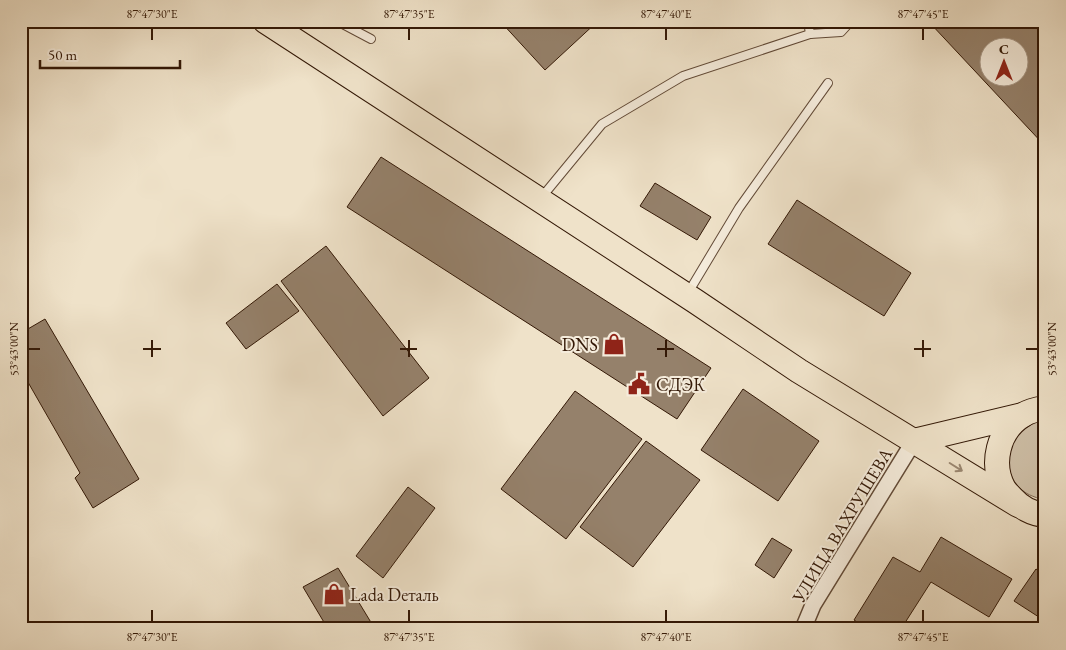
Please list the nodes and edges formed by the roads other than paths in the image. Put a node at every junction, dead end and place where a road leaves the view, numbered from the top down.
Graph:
1 (265, 21) edge
2 (338, 21) edge
3 (808, 21) edge
4 (851, 21) edge
5 (810, 34) junction
6 (371, 39) dead end
7 (828, 82) dead end
8 (540, 200) junction
9 (687, 295) junction
10 (1039, 409) edge
11 (914, 441) junction
12 (1036, 513) edge
13 (802, 629) edge

1 - 8 main road
2 - 6 lane
3 - 5 lane
4 - 5 lane
5 - 8 lane
7 - 9 lane
8 - 9 main road
9 - 11 main road
10 - 11 main road
10 - 12 main road
11 -> 12 main road
11 - 13 street, УЛИЦА ВАХРУШЕВА

